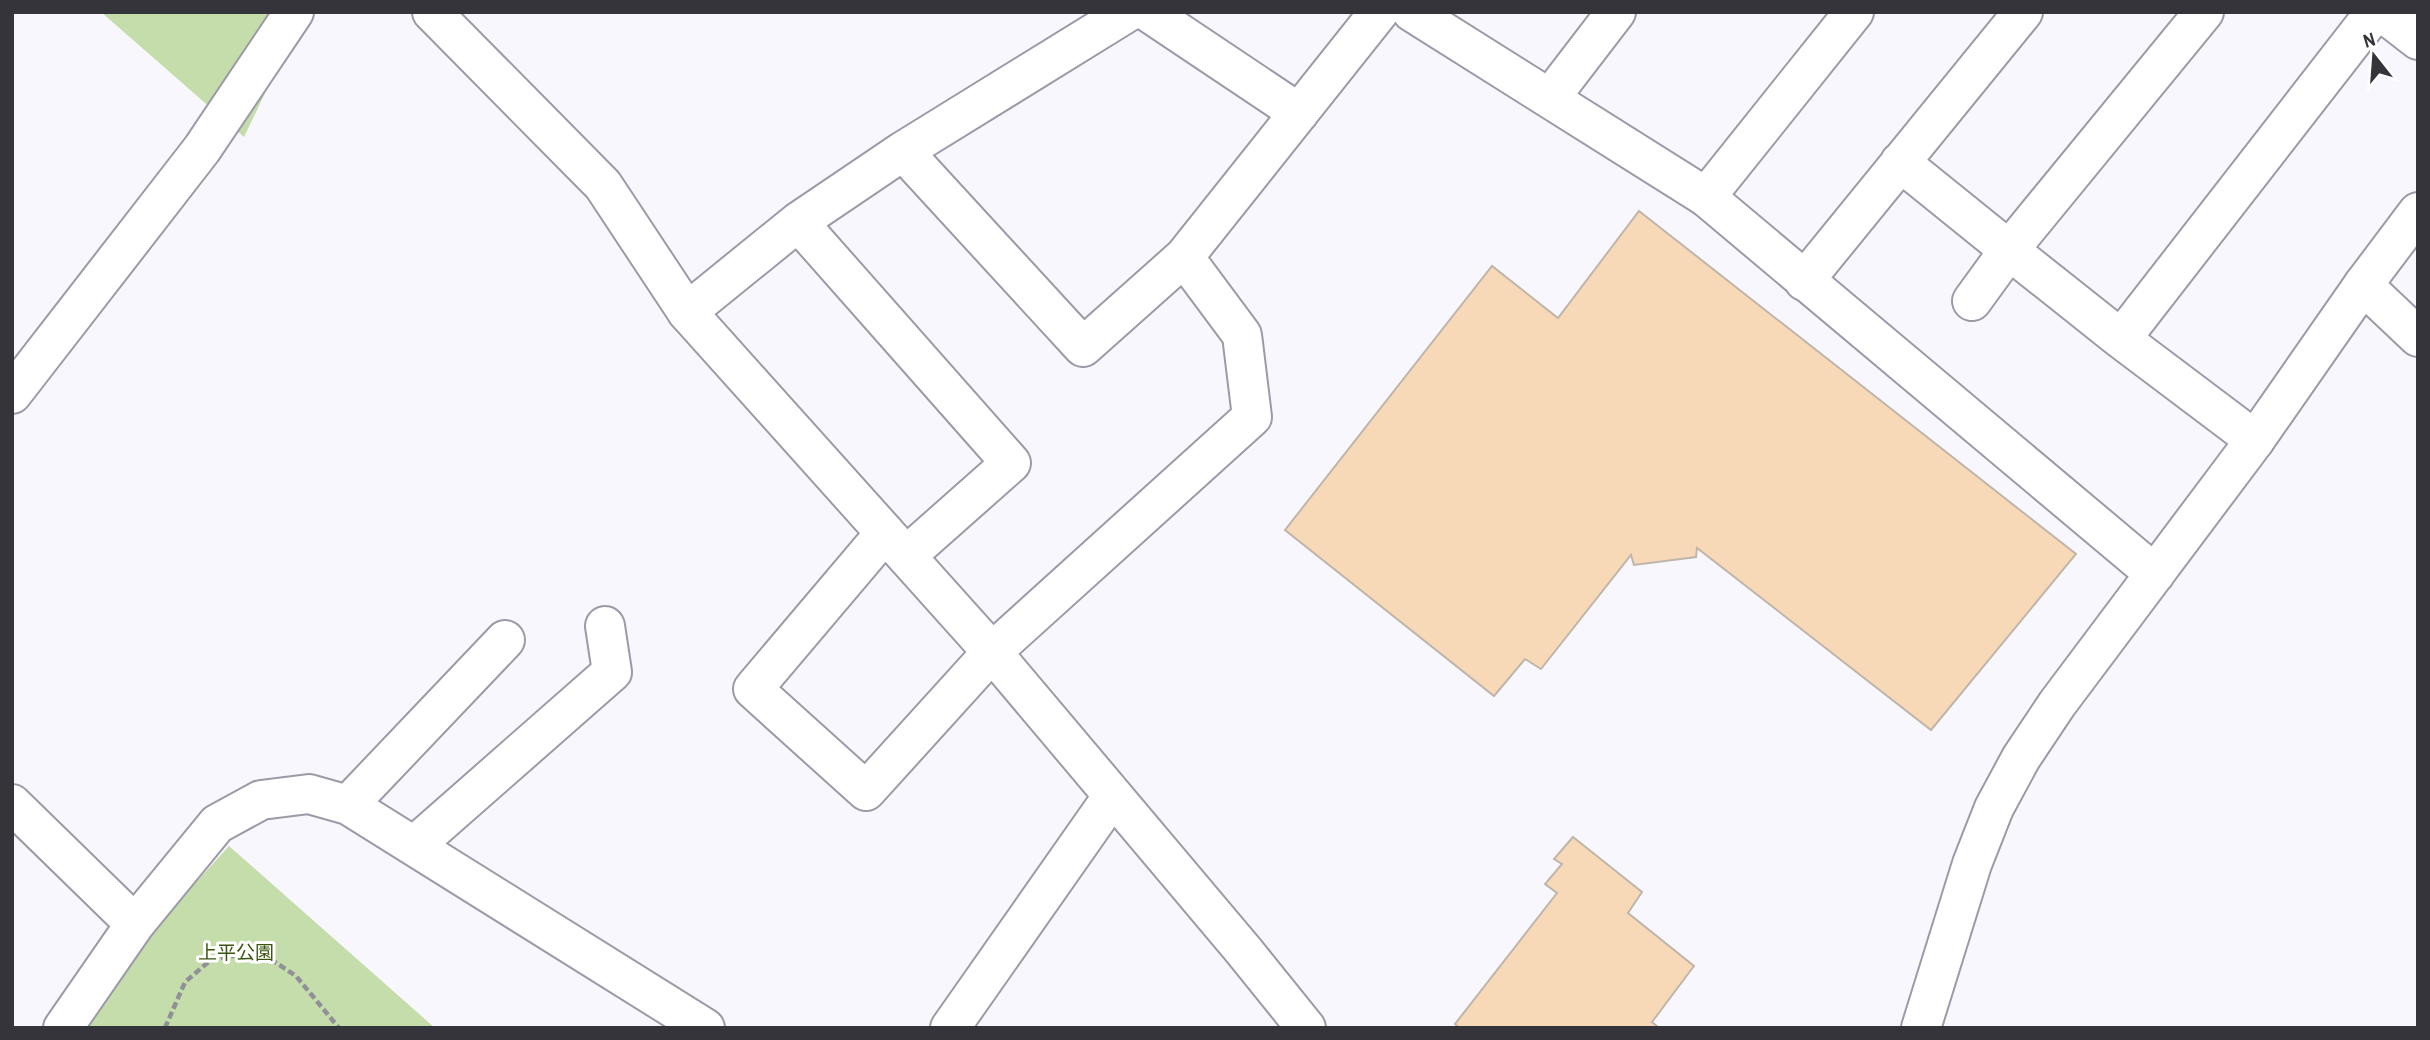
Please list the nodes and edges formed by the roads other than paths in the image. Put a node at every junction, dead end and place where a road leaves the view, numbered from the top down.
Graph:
1 (294, 12) edge
2 (432, 12) edge
3 (1128, 12) edge
4 (1147, 12) edge
5 (1379, 12) edge
6 (1412, 12) edge
7 (1616, 12) edge
8 (1854, 12) edge
9 (2023, 12) edge
10 (2204, 12) edge
11 (2375, 12) edge
12 (2382, 12) edge
13 (2418, 40) edge
14 (1550, 98) junction
15 (1298, 113) junction
16 (903, 151) junction
17 (1900, 162) junction
18 (1706, 197) junction
19 (2418, 212) edge
20 (798, 222) junction
21 (2009, 250) junction
22 (1184, 257) junction
23 (1804, 281) junction
24 (2363, 285) junction
25 (1972, 300) dead end
26 (687, 312) junction
27 (2418, 337) edge
28 (2121, 339) junction
29 (12, 394) edge
30 (2255, 440) junction
31 (895, 544) junction
32 (2155, 574) junction
33 (605, 626) dead end
34 (505, 640) dead end
35 (992, 652) junction
36 (1112, 797) junction
37 (12, 804) edge
38 (348, 805) junction
39 (414, 846) junction
40 (135, 924) junction
41 (63, 1028) edge
42 (705, 1028) edge
43 (950, 1028) edge
44 (1306, 1028) edge
45 (1921, 1028) edge

1 - 29 street
2 - 26 street
3 - 16 street
4 - 15 street
5 - 15 street
6 - 14 street
7 - 14 street
8 - 18 street
9 - 17 street
10 - 21 street
11 - 28 street
12 - 13 street
14 - 18 street
15 - 22 street
16 - 20 street
16 - 22 street
17 - 21 street
17 - 23 street
18 - 23 street
19 - 24 street
20 - 26 street
20 - 31 street
21 - 25 street
21 - 28 street
22 - 35 street
23 - 32 street
24 - 27 street
24 - 30 street
26 - 31 street
28 - 30 street
30 - 32 street
31 - 35 street
31 - 35 street
32 - 45 street
33 - 39 street
34 - 38 street
35 - 36 street
36 - 43 street
36 - 44 street
37 - 40 street
38 - 39 street
38 - 40 street
39 - 42 street
40 - 41 street

